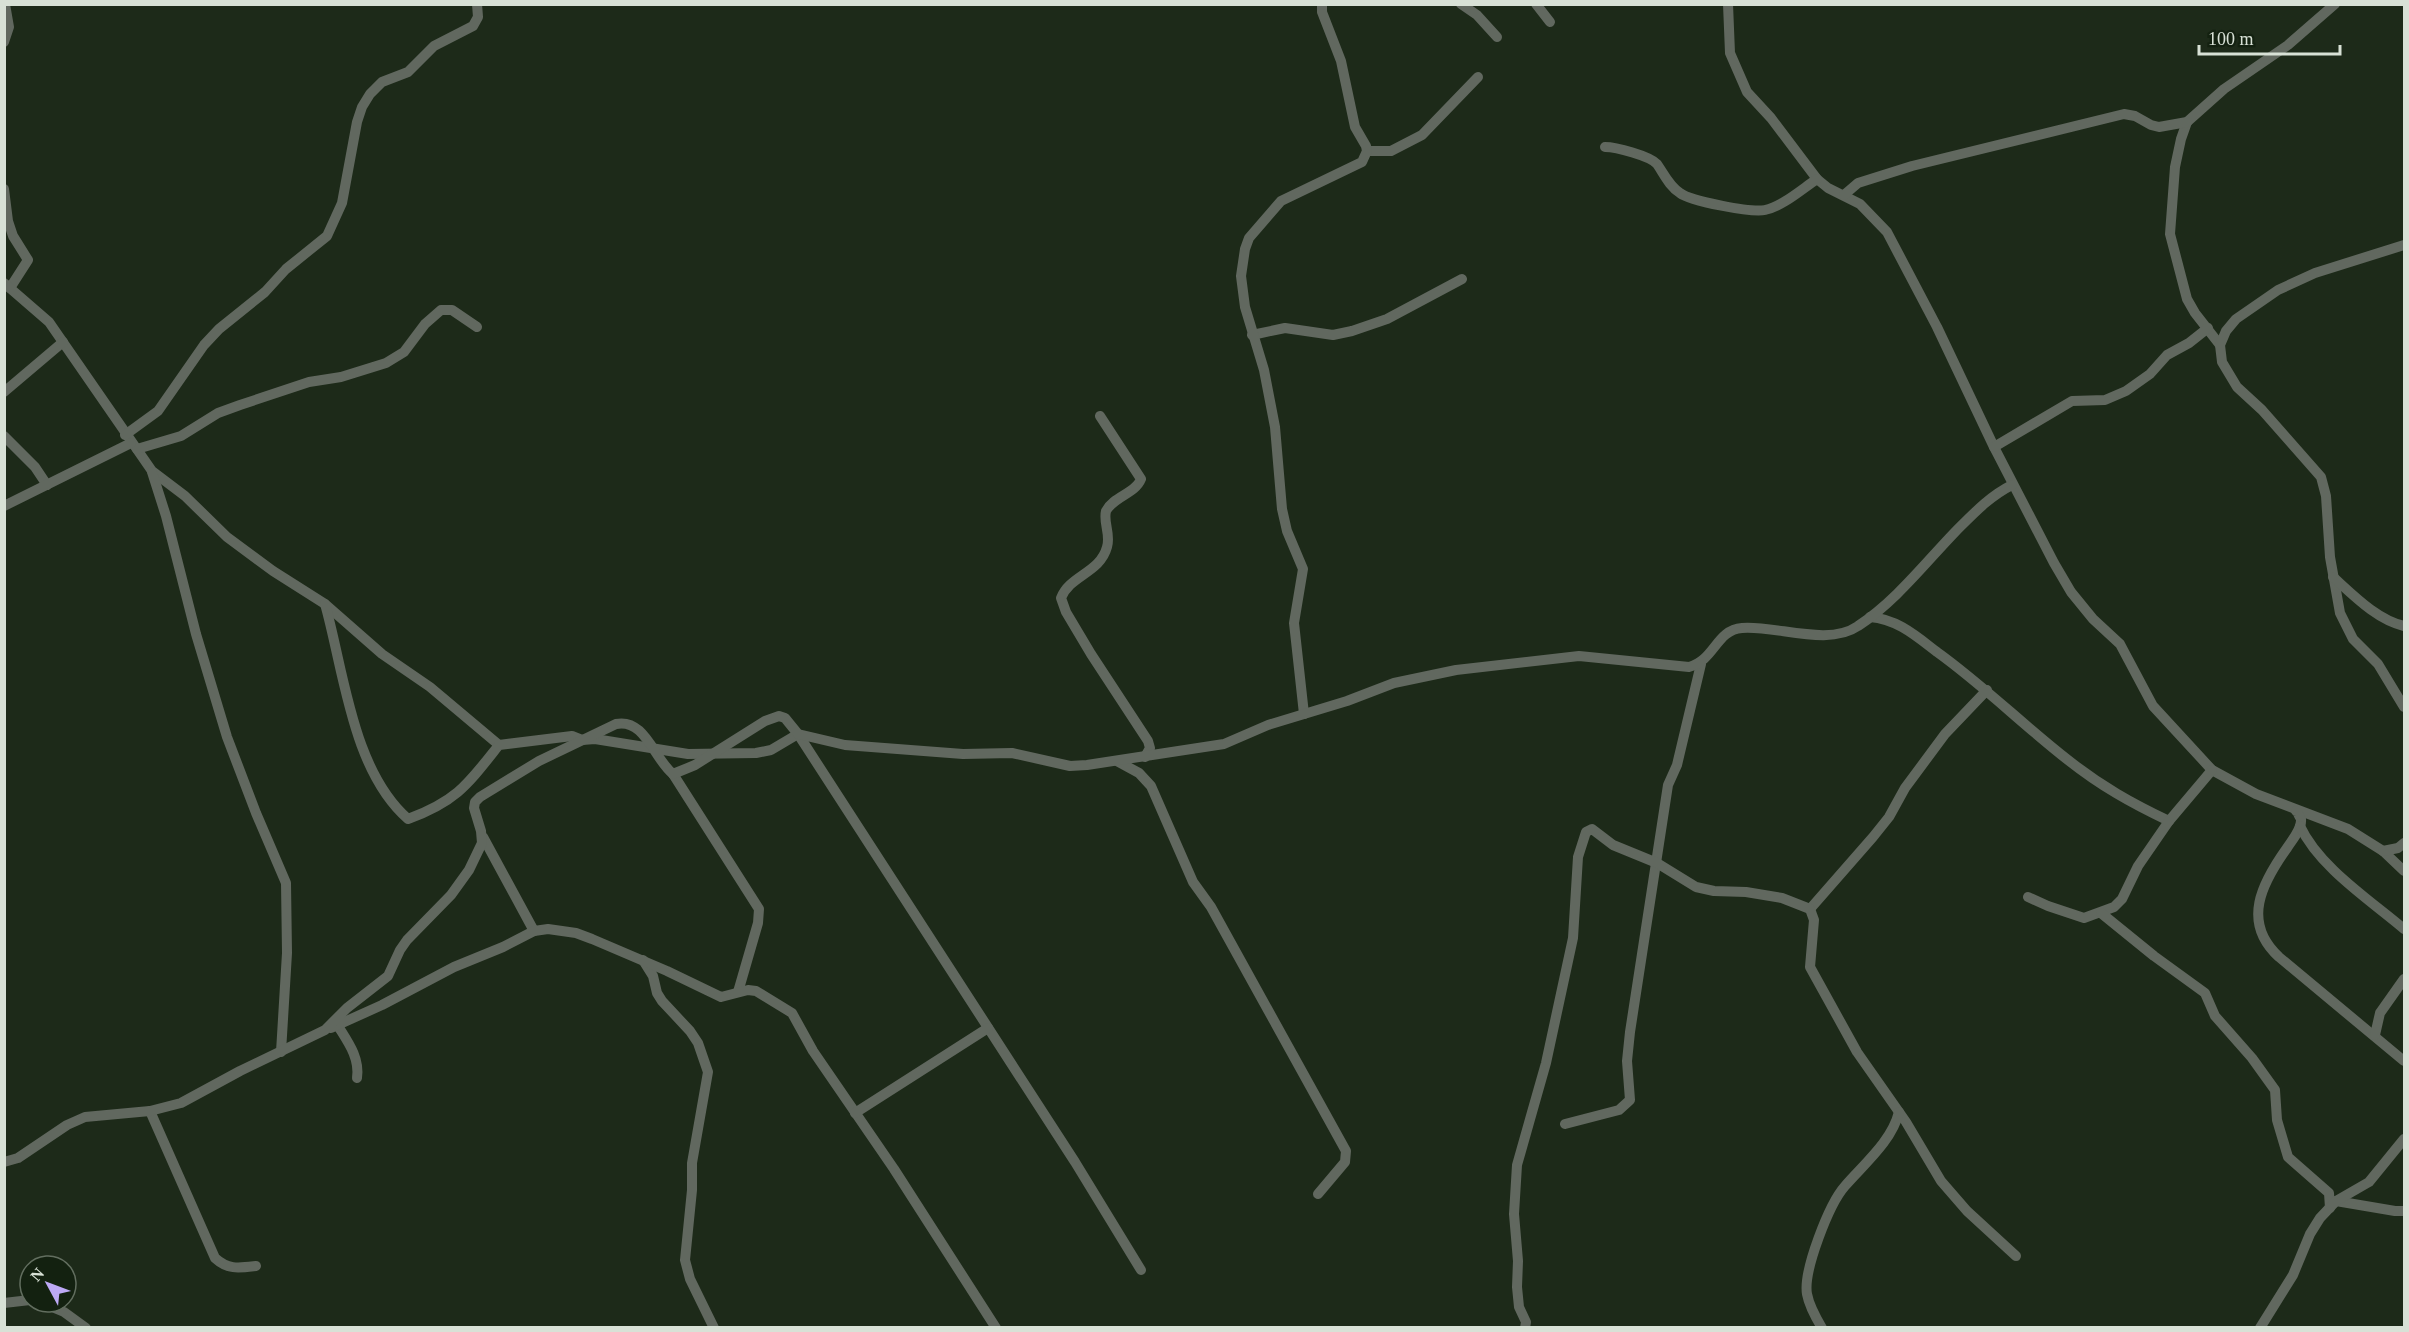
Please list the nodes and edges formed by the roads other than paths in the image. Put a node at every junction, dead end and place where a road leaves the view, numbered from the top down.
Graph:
1 (5, 4) edge
2 (477, 4) edge
3 (1322, 4) edge
4 (1461, 4) edge
5 (1536, 4) edge
6 (1728, 4) edge
7 (2335, 4) edge
8 (1550, 22) dead end
9 (1497, 37) dead end
10 (4, 42) edge
11 (1478, 77) dead end
12 (2187, 122) junction
13 (1605, 147) dead end
14 (1366, 151) junction
15 (1817, 179) junction
16 (4, 189) edge
17 (1845, 195) junction
18 (2404, 245) edge
19 (1462, 279) dead end
20 (7, 286) edge
21 (477, 327) dead end
22 (2208, 328) junction
23 (1252, 335) junction
24 (63, 342) junction
25 (2220, 345) junction
26 (4, 392) edge
27 (1100, 416) dead end
28 (4, 436) edge
29 (131, 442) junction
30 (1994, 447) junction
31 (152, 471) junction
32 (47, 485) junction
33 (2012, 485) junction
34 (4, 506) edge
35 (2333, 577) junction
36 (325, 604) junction
37 (1870, 617) junction
38 (2404, 626) edge
39 (1701, 664) junction
40 (1987, 690) junction
41 (2404, 708) edge
42 (1304, 714) junction
43 (798, 734) junction
44 (582, 740) junction
45 (499, 745) junction
46 (652, 749) junction
47 (713, 753) junction
48 (1145, 757) junction
49 (1116, 761) junction
50 (2212, 770) junction
51 (673, 774) junction
52 (2296, 811) junction
53 (2169, 821) junction
54 (2300, 826) junction
55 (482, 836) junction
56 (2404, 843) edge
57 (2383, 851) junction
58 (1658, 863) junction
59 (2404, 871) edge
60 (2028, 897) dead end
61 (1810, 909) junction
62 (2101, 913) junction
63 (2404, 929) edge
64 (534, 931) junction
65 (643, 960) junction
66 (2404, 979) edge
67 (738, 992) junction
68 (338, 1026) junction
69 (988, 1028) junction
70 (325, 1030) junction
71 (2375, 1035) junction
72 (281, 1052) junction
73 (2404, 1061) edge
74 (357, 1078) dead end
75 (150, 1111) junction
76 (1899, 1112) junction
77 (855, 1113) junction
78 (1564, 1124) dead end
79 (2404, 1139) edge
80 (4, 1162) edge
81 (1318, 1194) dead end
82 (2333, 1204) junction
83 (2404, 1211) edge
84 (2016, 1256) dead end
85 (256, 1266) dead end
86 (1141, 1270) dead end
87 (68, 1314) edge
88 (86, 1328) edge
89 (714, 1328) edge
90 (996, 1328) edge
91 (1525, 1328) edge
92 (1822, 1328) edge
93 (2260, 1328) edge

1 - 10 street
2 - 29 street
3 - 14 street
4 - 9 street
5 - 8 street
6 - 15 street
7 - 12 street
11 - 14 street
12 - 17 street
12 - 22 street
13 - 15 street
14 - 23 street
15 - 17 street
16 - 20 street
17 - 30 street
18 - 25 street
19 - 23 street
20 - 24 street
21 - 29 street
22 - 25 street
22 - 30 street
23 - 42 street
24 - 26 street
24 - 29 street
25 - 35 street
27 - 48 street
28 - 32 street
29 - 31 street
29 - 32 street
30 - 33 street
31 - 36 street
31 - 72 street
32 - 34 street
33 - 37 street
33 - 50 street
35 - 38 street
35 - 41 street
36 - 45 street
36 - 45 street
37 - 39 street
37 - 40 street
39 - 42 street
39 - 58 street
40 - 53 street
40 - 61 street
42 - 48 street
43 - 47 street
43 - 47 street
43 - 49 street
43 - 69 street
44 - 45 street
44 - 46 street
44 - 46 street
44 - 55 street
46 - 47 street
46 - 51 street
47 - 51 street
48 - 49 street
49 - 81 street
50 - 52 street
50 - 53 street
51 - 67 street
52 - 54 street
52 - 57 street
53 - 62 street
54 - 63 street
54 - 71 street
55 - 64 street
55 - 70 street
56 - 57 street
57 - 59 street
58 - 61 street
58 - 78 street
58 - 91 street
60 - 62 street
61 - 76 street
62 - 82 street
64 - 65 street
64 - 68 street
65 - 67 street
65 - 89 street
66 - 71 street
67 - 77 street
68 - 70 street
68 - 74 street
69 - 77 street
69 - 86 street
70 - 72 street
71 - 73 street
72 - 75 street
75 - 80 street
75 - 85 street
76 - 84 street
76 - 92 street
77 - 90 street
79 - 82 street
82 - 83 street
82 - 93 street
87 - 88 street

